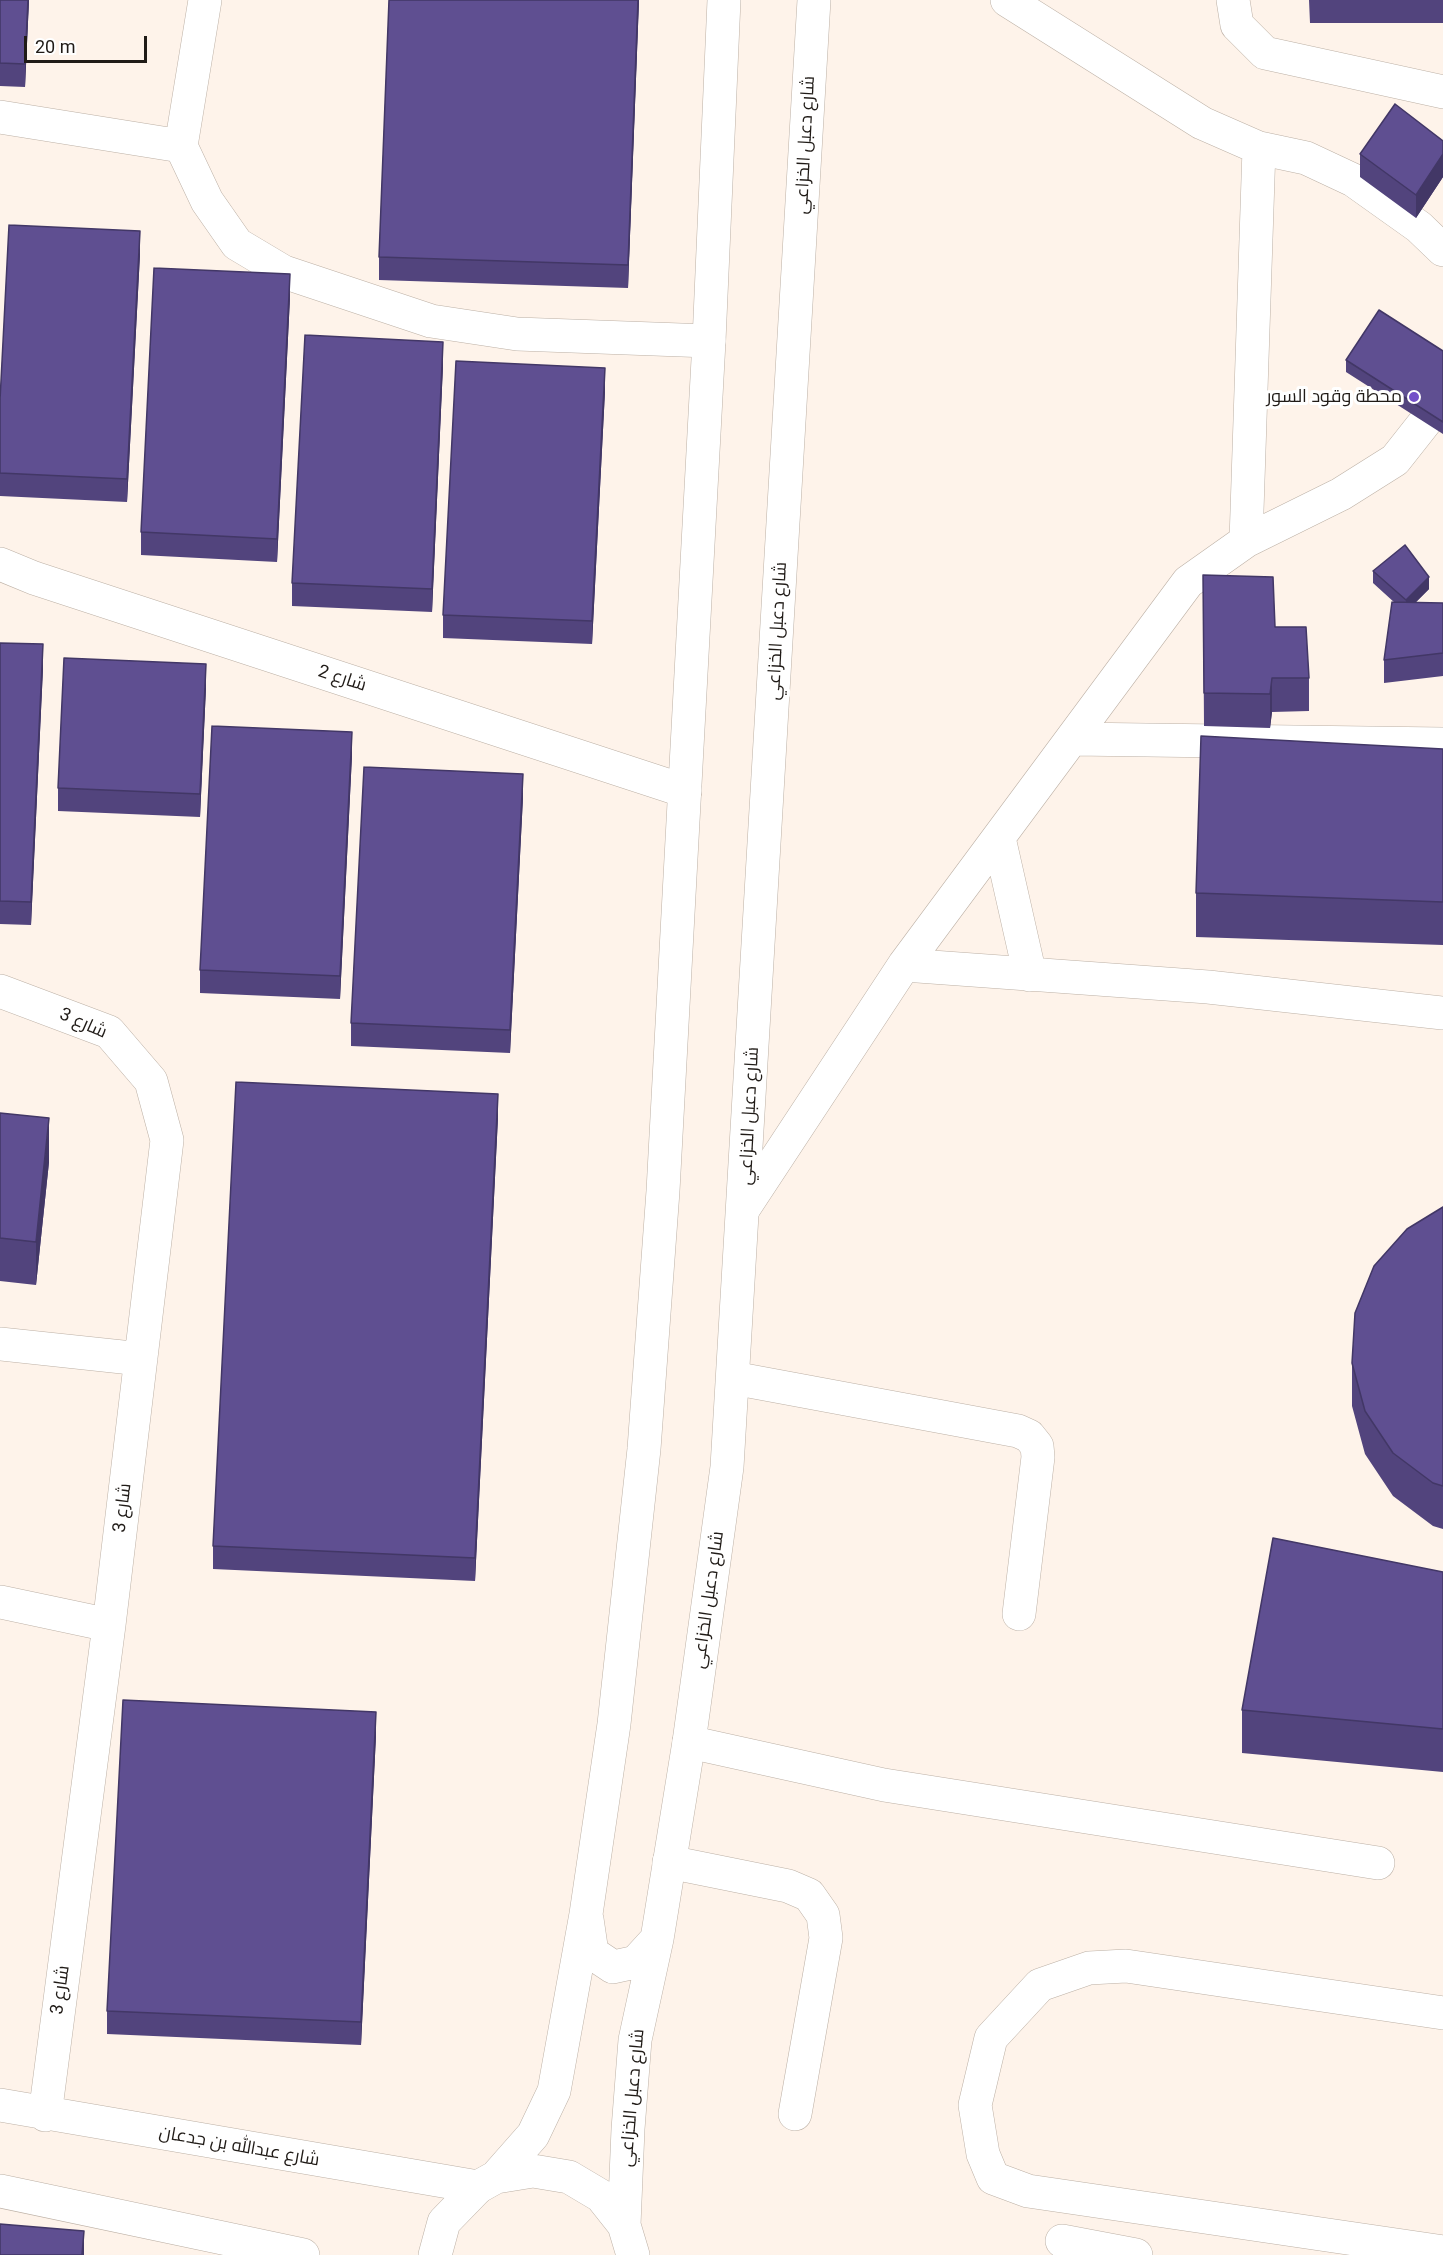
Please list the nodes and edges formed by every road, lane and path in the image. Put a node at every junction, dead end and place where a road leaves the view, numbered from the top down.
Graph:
1 (206, 0) edge
2 (724, 0) edge
3 (814, 0) edge
4 (1008, 0) edge
5 (1233, 0) edge
6 (1443, 92) edge
7 (0, 117) edge
8 (181, 146) junction
9 (1259, 148) junction
10 (1443, 250) edge
11 (710, 341) junction
12 (1425, 422) edge
13 (1246, 541) junction
14 (0, 564) edge
15 (1073, 739) junction
16 (1443, 744) edge
17 (685, 791) junction
18 (999, 838) junction
19 (904, 965) junction
20 (1030, 975) junction
21 (0, 991) edge
22 (1443, 1013) edge
23 (744, 1208) junction
24 (0, 1344) edge
25 (141, 1359) junction
26 (733, 1378) junction
27 (0, 1602) edge
28 (1019, 1614) dead end
29 (110, 1625) junction
30 (689, 1742) junction
31 (669, 1862) junction
32 (1378, 1863) dead end
33 (586, 1914) junction
34 (657, 1939) junction
35 (1443, 2013) edge
36 (0, 2105) edge
37 (795, 2114) dead end
38 (45, 2115) junction
39 (487, 2182) junction
40 (0, 2190) edge
41 (628, 2240) edge
42 (1062, 2241) dead end
43 (1443, 2252) edge
44 (303, 2255) edge
45 (435, 2255) edge
46 (1136, 2255) edge

1 - 8 main road
2 - 11 main road
3 - 23 main road, شارع دعبل الخزاعي
4 - 9 main road
5 - 6 main road
7 - 8 main road
8 - 11 main road
9 - 10 main road
9 - 13 main road
11 - 17 main road
12 - 13 main road
13 - 15 main road
14 - 17 main road, شارع 2
15 - 16 main road
15 - 18 main road
17 - 33 main road
18 - 19 main road
18 - 20 main road
19 - 20 main road
19 - 23 main road
20 - 22 main road
21 - 25 main road, شارع 3
23 - 26 main road, شارع دعبل الخزاعي
24 - 25 main road
25 - 29 main road, شارع 3
26 - 28 main road
26 - 30 main road, شارع دعبل الخزاعي
27 - 29 main road
29 - 38 main road, شارع 3
30 - 31 main road, شارع دعبل الخزاعي
30 - 32 main road
31 - 34 main road, شارع دعبل الخزاعي
31 - 37 main road
33 - 34 main road
33 - 39 main road
34 - 41 main road, شارع دعبل الخزاعي
35 - 43 main road
36 - 38 main road, شارع عبدالله بن جدعان
38 - 39 main road, شارع عبدالله بن جدعان
39 - 41 main road
39 - 45 main road
40 - 44 main road
42 - 46 main road

